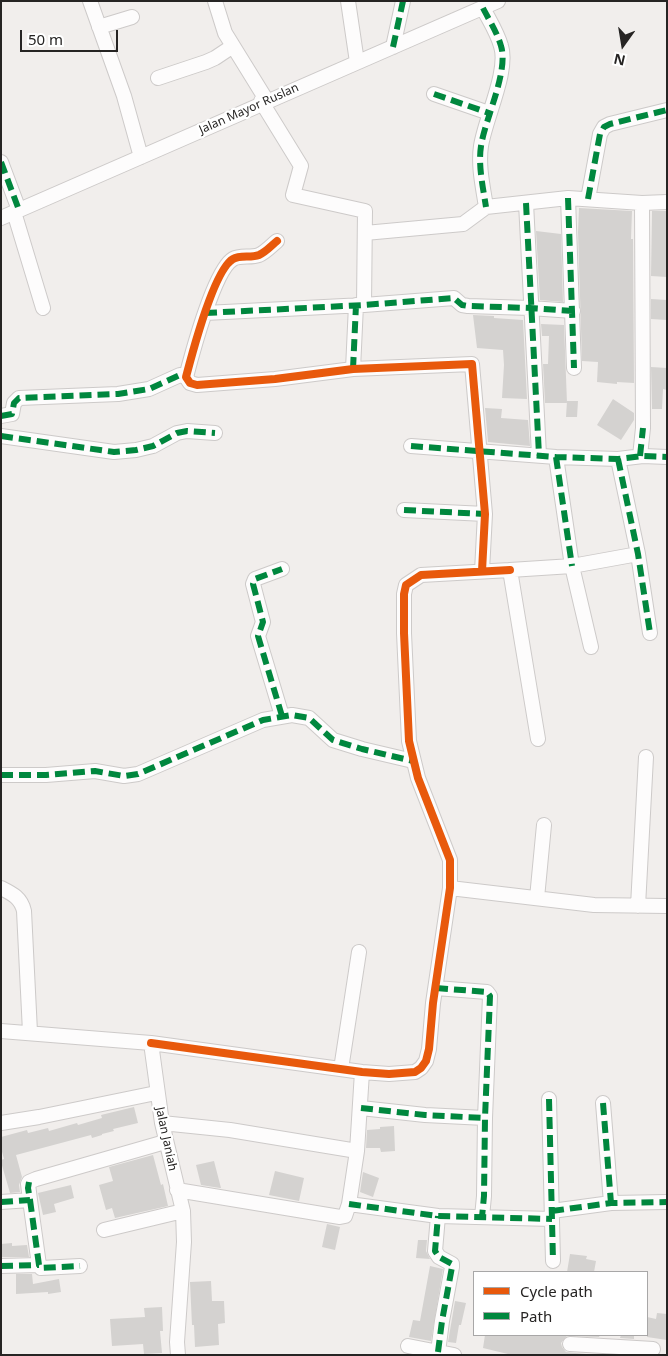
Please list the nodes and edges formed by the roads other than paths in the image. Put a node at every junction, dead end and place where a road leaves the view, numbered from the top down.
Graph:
1 (90, 1) edge
2 (216, 1) edge
3 (348, 1) edge
4 (402, 1) edge
5 (488, 4) edge
6 (132, 17) dead end
7 (99, 27) junction
8 (233, 46) junction
9 (393, 47) junction
10 (357, 62) junction
11 (158, 78) dead end
12 (434, 94) dead end
13 (264, 101) junction
14 (667, 110) edge
15 (489, 113) junction
16 (141, 157) junction
17 (1, 162) edge
18 (568, 198) junction
19 (588, 199) junction
20 (642, 202) junction
21 (667, 202) edge
22 (526, 203) junction
23 (486, 207) junction
24 (12, 213) edge
25 (365, 233) junction
26 (278, 241) dead end
27 (360, 305) junction
28 (42, 308) dead end
29 (530, 308) junction
30 (573, 311) junction
31 (205, 313) junction
32 (574, 368) dead end
33 (353, 369) junction
34 (186, 377) junction
35 (1, 416) edge
36 (215, 433) dead end
37 (1, 436) edge
38 (411, 446) dead end
39 (480, 452) junction
40 (539, 455) junction
41 (640, 456) junction
42 (556, 457) junction
43 (667, 457) edge
44 (618, 459) junction
45 (404, 510) dead end
46 (485, 514) junction
47 (638, 554) junction
48 (572, 566) junction
49 (282, 569) dead end
50 (510, 570) junction
51 (482, 571) junction
52 (650, 633) dead end
53 (591, 647) dead end
54 (282, 716) junction
55 (538, 739) dead end
56 (646, 757) dead end
57 (413, 761) junction
58 (1, 775) edge
59 (544, 825) dead end
60 (1, 888) edge
61 (450, 888) junction
62 (537, 898) junction
63 (638, 906) junction
64 (667, 906) edge
65 (359, 952) dead end
66 (436, 988) junction
67 (1, 1031) edge
68 (30, 1032) junction
69 (151, 1043) junction
70 (341, 1069) junction
71 (362, 1072) junction
72 (156, 1093) junction
73 (549, 1099) dead end
74 (603, 1103) dead end
75 (361, 1108) junction
76 (485, 1118) junction
77 (1, 1123) edge
78 (162, 1123) junction
79 (165, 1142) junction
80 (357, 1151) junction
81 (178, 1190) junction
82 (30, 1200) junction
83 (1, 1202) edge
84 (667, 1202) edge
85 (349, 1204) junction
86 (611, 1204) junction
87 (183, 1211) junction
88 (552, 1215) junction
89 (438, 1216) junction
90 (482, 1217) junction
91 (104, 1230) dead end
92 (553, 1262) dead end
93 (39, 1265) junction
94 (1, 1266) edge
95 (80, 1266) dead end
96 (570, 1344) edge
97 (408, 1346) dead end
98 (653, 1348) dead end
99 (438, 1352) junction
100 (178, 1355) edge
101 (454, 1355) edge

1 - 7 street
2 - 8 street
3 - 10 street
4 - 9 street
5 - 9 street, Jalan Mayor Ruslan
5 - 15 street
6 - 7 street
7 - 16 street
8 - 11 street
8 - 13 street
9 - 10 street, Jalan Mayor Ruslan
10 - 13 street, Jalan Mayor Ruslan
12 - 15 street
13 - 16 street, Jalan Mayor Ruslan
13 - 25 street
14 - 19 street
15 - 23 street
16 - 24 street, Jalan Mayor Ruslan
17 - 24 street
18 - 19 street
18 - 22 street
18 - 30 street
19 - 20 street
20 - 21 street
20 - 41 street
22 - 23 street
22 - 29 street
23 - 25 street
24 - 28 street
25 - 27 street
26 - 31 street
27 - 29 street
27 - 31 street
27 - 33 street
29 - 30 street
29 - 40 street
30 - 32 street
31 - 34 street
33 - 34 street
33 - 39 street
34 - 35 street
36 - 37 street
38 - 39 street
39 - 40 street
39 - 46 street
40 - 42 street
41 - 43 street
41 - 44 street
42 - 44 street
42 - 48 street
44 - 47 street
45 - 46 street
46 - 51 street
47 - 48 street
47 - 52 street
48 - 50 street
48 - 53 street
49 - 54 street
50 - 51 street
50 - 55 street
51 - 57 street
54 - 57 street
54 - 58 street
56 - 63 street
57 - 61 street
59 - 62 street
60 - 68 street
61 - 62 street
61 - 66 street
62 - 63 street
63 - 64 street
65 - 70 street
66 - 71 street
66 - 76 street
67 - 68 street
68 - 69 street
69 - 70 street
69 - 72 street, Jalan Janiah
70 - 71 street
71 - 75 street
72 - 77 street
72 - 78 street, Jalan Janiah
73 - 88 street
74 - 86 street
75 - 76 street
75 - 80 street
76 - 90 street
78 - 79 street, Jalan Janiah
78 - 80 street
79 - 81 street, Jalan Janiah
79 - 82 street
80 - 85 street
81 - 85 street
81 - 87 street, Jalan Janiah
82 - 83 street
82 - 93 street
84 - 86 street
85 - 89 street
86 - 88 street
87 - 91 street
87 - 100 street, Jalan Janiah
88 - 90 street
88 - 92 street
89 - 90 street
89 - 99 street
93 - 94 street
93 - 95 street
96 - 98 street
97 - 99 street
99 - 101 street

